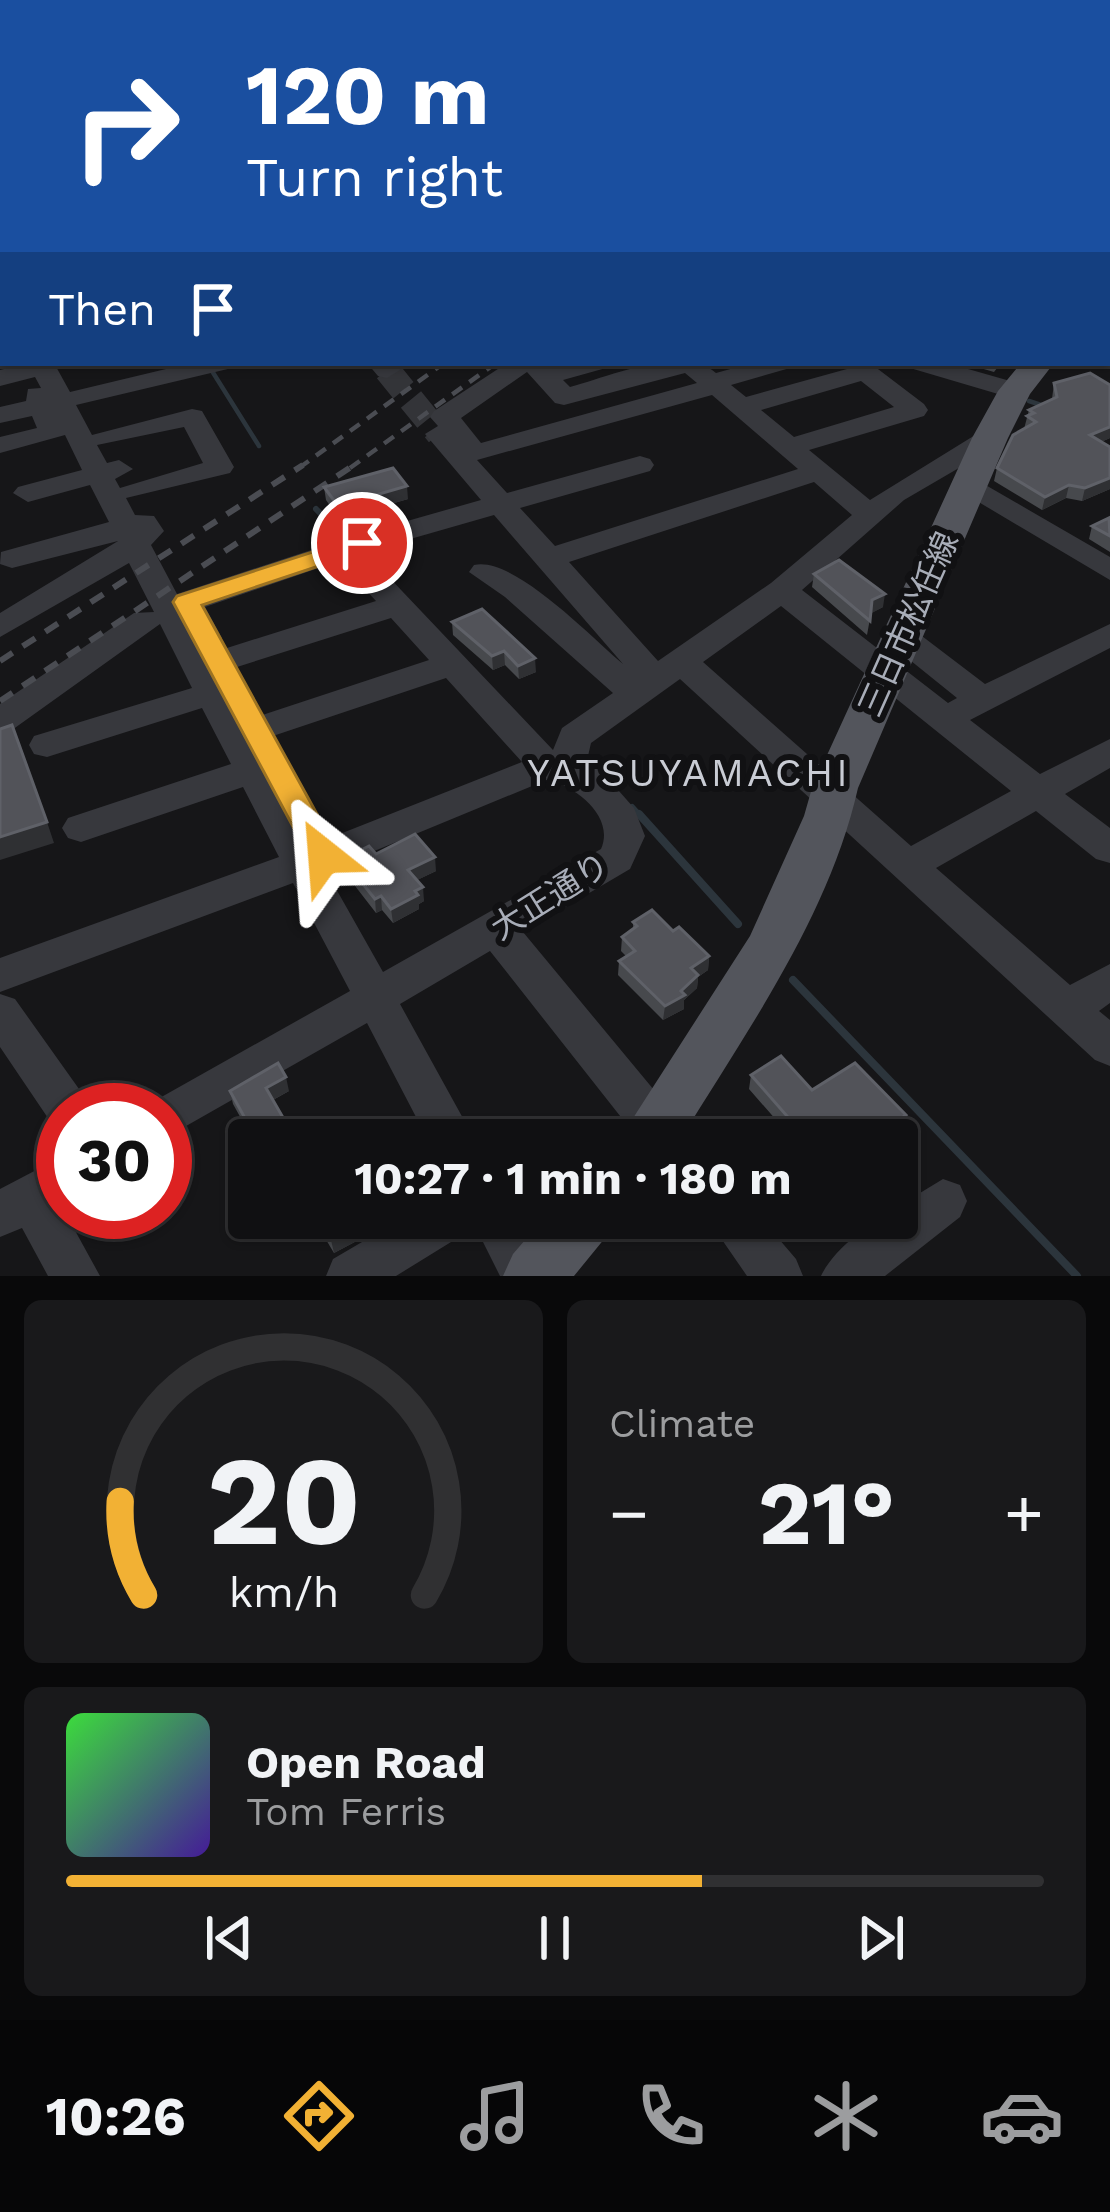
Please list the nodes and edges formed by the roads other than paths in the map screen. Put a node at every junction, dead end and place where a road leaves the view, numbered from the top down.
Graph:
1 (61, 366) edge
2 (211, 366) edge
3 (760, 366) edge
4 (942, 366) edge
5 (535, 367) edge
6 (22, 369) edge
7 (702, 374) edge
8 (1027, 377) edge
9 (41, 406) junction
10 (741, 407) junction
11 (75, 411) junction
12 (0, 416) edge
13 (439, 434) tunnel mouth
14 (104, 438) junction
15 (990, 438) junction
16 (0, 445) edge
17 (788, 447) junction
18 (479, 452) junction
19 (640, 464) dead end
20 (817, 472) junction
21 (82, 479) junction
22 (127, 480) junction
23 (970, 485) junction
24 (28, 493) dead end
25 (496, 496) junction
26 (869, 514) junction
27 (114, 544) junction
28 (350, 548) junction
29 (550, 558) junction
30 (12, 559) dead end
31 (1110, 571) edge
32 (485, 572) dead end
33 (62, 589) junction
34 (782, 590) junction
35 (0, 605) edge
36 (188, 605) junction
37 (399, 605) junction
38 (599, 616) junction
39 (146, 620) dead end
40 (0, 628) edge
41 (561, 632) junction
42 (1110, 635) edge
43 (894, 654) junction
44 (219, 662) junction
45 (452, 664) junction
46 (656, 676) junction
47 (983, 700) junction
48 (200, 705) junction
49 (248, 715) junction
50 (946, 718) junction
51 (0, 722) edge
52 (47, 745) dead end
53 (1110, 752) edge
54 (566, 771) junction
55 (246, 778) junction
56 (1039, 792) junction
57 (833, 797) junction
58 (82, 828) dead end
59 (1110, 849) edge
60 (304, 863) junction
61 (910, 865) junction
62 (497, 930) junction
63 (0, 975) edge
64 (1110, 981) edge
65 (377, 999) junction
66 (1068, 1009) junction
67 (0, 1012) edge
68 (1110, 1047) edge
69 (49, 1083) edge
70 (192, 1103) edge
71 (441, 1119) edge
72 (645, 1119) edge
73 (668, 1119) edge
74 (31, 1197) edge
75 (943, 1201) dead end
76 (412, 1239) edge
77 (508, 1239) edge
78 (564, 1239) edge
79 (748, 1239) edge
80 (75, 1276) edge
81 (351, 1276) edge
82 (531, 1276) edge
83 (778, 1276) edge
84 (846, 1276) edge

1 - 11 street
2 - 11 street
3 - 7 street
4 - 8 street
5 - 7 street
5 - 18 street
6 - 9 street
6 - 11 street
7 - 10 street
7 - 18 street
8 - 15 main road, 三日市松任線
9 - 12 street
9 - 16 street
10 - 17 street
10 - 17 street
11 - 14 street
11 - 55 street
13 - 25 street
14 - 22 street
14 - 22 street
15 - 23 main road, 三日市松任線
15 - 26 street
17 - 20 street
18 - 25 street
19 - 25 street
20 - 26 street
20 - 29 street
21 - 22 street
21 - 24 street
21 - 27 street
22 - 27 street
23 - 31 street
23 - 43 main road, 三日市松任線
25 - 28 street
25 - 29 street
26 - 34 street
27 - 30 street
27 - 33 street
28 - 36 street
28 - 37 street
29 - 38 street
32 - 41 street
33 - 35 street
33 - 40 street
34 - 43 street
34 - 46 street
36 - 44 street
36 - 48 street
37 - 44 street
37 - 45 street
38 - 41 street
38 - 46 street
39 - 51 street
41 - 46 street
42 - 47 street
43 - 47 street
43 - 50 street
43 - 57 main road, 三日市松任線
44 - 49 street
45 - 49 street
45 - 54 street
46 - 54 street
46 - 57 street
47 - 50 street
48 - 49 street
48 - 52 street
48 - 55 street
49 - 60 street
50 - 56 street
53 - 56 street
54 - 60 street
54 - 62 street, 大正通り
55 - 58 street
55 - 60 street
56 - 59 street
56 - 61 street
57 - 61 street
57 - 73 main road, 三日市松任線
60 - 63 street
60 - 65 street
61 - 66 street
62 - 65 street, 大正通り
62 - 72 street
64 - 66 street
65 - 70 street, 大正通り
65 - 71 street
66 - 68 street
67 - 69 street
74 - 80 street
75 - 84 street
76 - 81 street
77 - 82 street
78 - 82 main road
79 - 83 street

